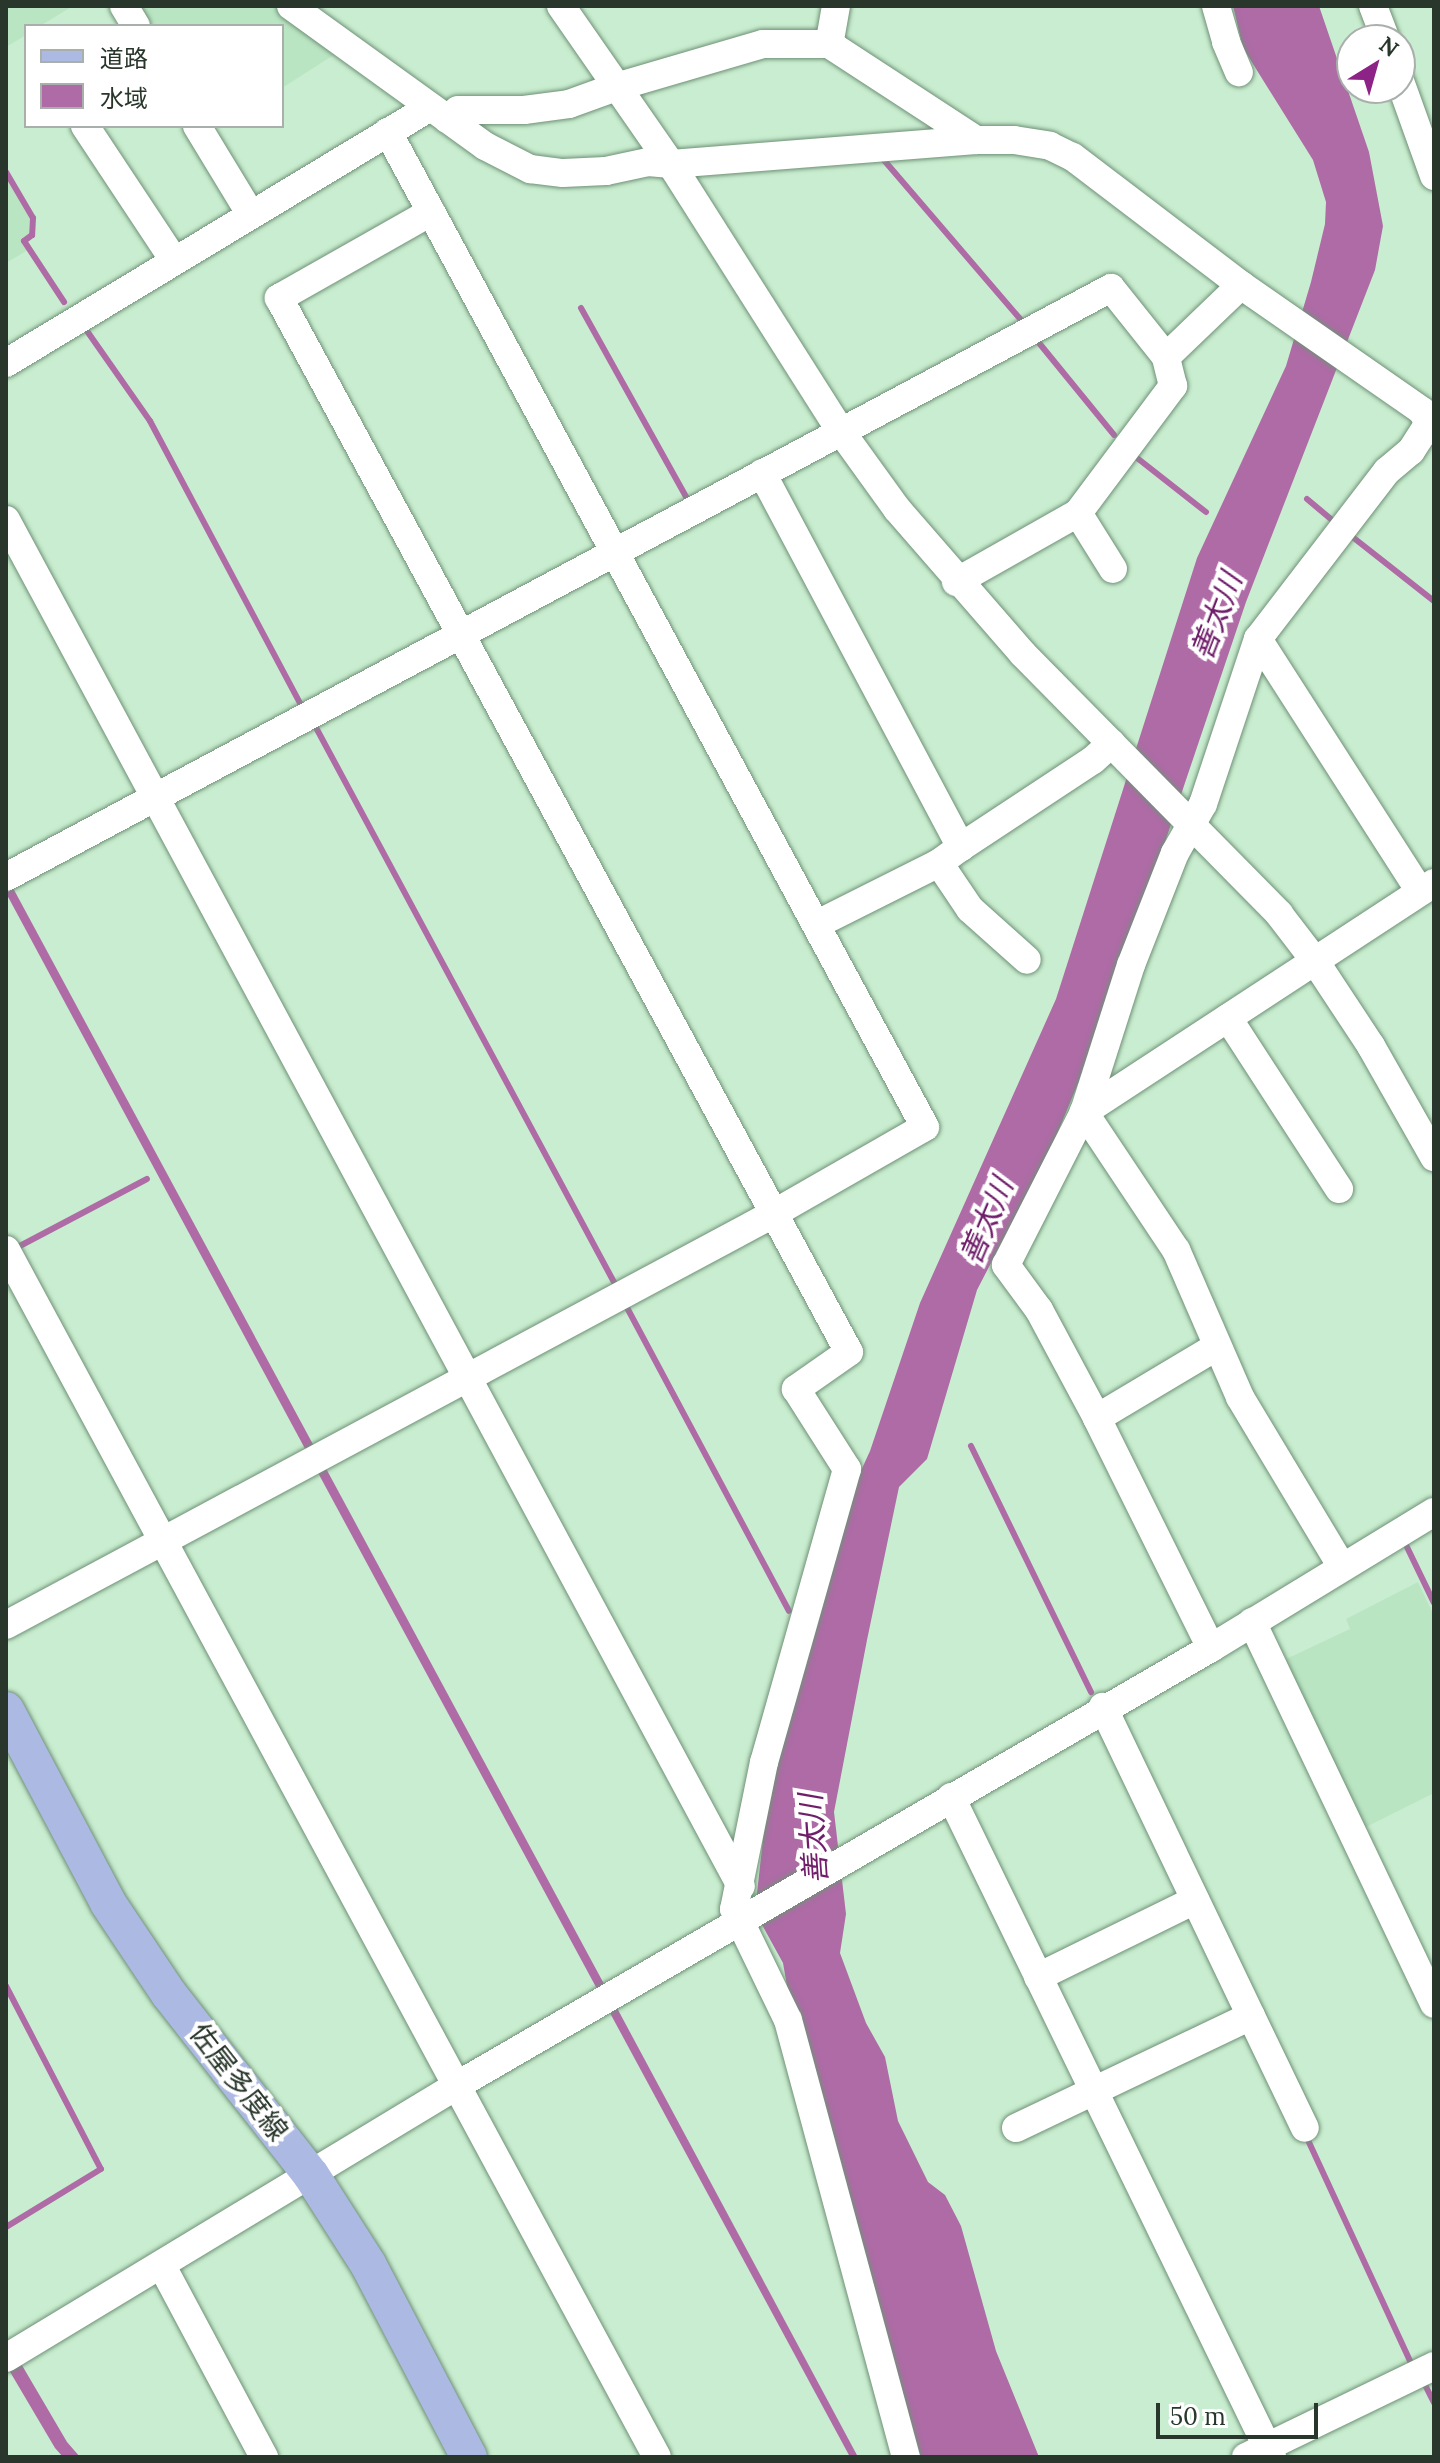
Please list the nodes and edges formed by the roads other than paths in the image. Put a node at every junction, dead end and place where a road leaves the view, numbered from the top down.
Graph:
1 (124, 6) edge
2 (291, 6) edge
3 (561, 6) edge
4 (836, 6) edge
5 (1216, 6) edge
6 (135, 24) edge
7 (829, 44) junction
8 (1239, 72) dead end
9 (616, 87) junction
10 (1409, 104) edge
11 (439, 113) junction
12 (86, 128) edge
13 (198, 128) edge
14 (388, 132) junction
15 (976, 140) junction
16 (671, 164) junction
17 (1433, 167) edge
18 (431, 212) junction
19 (250, 213) junction
20 (173, 259) junction
21 (1241, 285) junction
22 (1166, 357) junction
23 (6, 363) edge
24 (1433, 424) edge
25 (840, 430) junction
26 (762, 473) junction
27 (1078, 513) junction
28 (6, 520) edge
29 (613, 552) junction
30 (1113, 569) dead end
31 (956, 582) junction
32 (463, 633) junction
33 (1258, 639) junction
34 (1120, 751) junction
35 (155, 797) junction
36 (1188, 819) junction
37 (950, 855) junction
38 (9, 875) edge
39 (1427, 887) edge
40 (817, 924) junction
41 (1027, 960) dead end
42 (1315, 961) junction
43 (1228, 1018) junction
44 (1084, 1112) junction
45 (1434, 1157) edge
46 (1339, 1189) dead end
47 (773, 1214) junction
48 (6, 1250) edge
49 (1216, 1347) junction
50 (469, 1377) junction
51 (1097, 1418) junction
52 (1434, 1512) edge
53 (162, 1541) junction
54 (1342, 1567) junction
55 (1252, 1622) junction
56 (6, 1625) edge
57 (1211, 1648) junction
58 (1103, 1707) junction
59 (6, 1710) edge
60 (951, 1797) junction
61 (741, 1886) junction
62 (1195, 1900) junction
63 (746, 1919) junction
64 (1038, 1977) junction
65 (1434, 2004) edge
66 (1251, 2016) junction
67 (456, 2086) junction
68 (1093, 2091) junction
69 (1016, 2128) dead end
70 (1305, 2128) dead end
71 (311, 2175) junction
72 (162, 2266) junction
73 (12, 2355) edge
74 (1434, 2366) edge
75 (1262, 2454) edge
76 (264, 2457) edge
77 (469, 2457) edge
78 (657, 2457) edge
79 (906, 2457) edge

1 - 6 street
2 - 11 street
3 - 9 street
4 - 7 street
5 - 8 street
7 - 9 street
7 - 15 street
9 - 11 street
9 - 16 street
10 - 17 street
11 - 14 street
11 - 16 street
12 - 20 street
13 - 19 street
14 - 18 street
14 - 19 street
15 - 16 street
15 - 21 street
16 - 25 street
18 - 29 street
18 - 32 street
19 - 20 street
20 - 23 street
21 - 22 street
21 - 24 street
22 - 25 street
22 - 27 street
24 - 33 street
25 - 26 street
25 - 31 street
26 - 29 street
26 - 37 street
27 - 30 street
27 - 31 street
28 - 35 street
29 - 32 street
29 - 40 street
31 - 34 street
32 - 35 street
32 - 47 street
33 - 36 street
33 - 39 street
34 - 36 street
34 - 37 street
35 - 38 street
35 - 50 street
36 - 42 street
36 - 44 street
37 - 40 street
37 - 41 street
39 - 42 street
40 - 47 street
42 - 43 street
42 - 45 street
43 - 44 street
43 - 46 street
44 - 49 street
44 - 51 street
47 - 50 street
47 - 61 street
48 - 53 street
49 - 51 street
49 - 54 street
50 - 53 street
50 - 61 street
51 - 57 street
52 - 54 street
53 - 56 street
53 - 67 street
54 - 55 street
55 - 57 street
55 - 65 street
57 - 58 street
58 - 60 street
58 - 62 street
59 - 71 main road, 佐屋多度線
60 - 63 street
60 - 64 street
61 - 63 street
62 - 64 street
62 - 66 street
63 - 67 street
63 - 79 street
64 - 68 street
66 - 68 street
66 - 70 street
67 - 71 street
67 - 78 street
68 - 69 street
68 - 75 street
71 - 72 street
71 - 77 main road, 佐屋多度線
72 - 73 street
72 - 76 street
74 - 75 street

